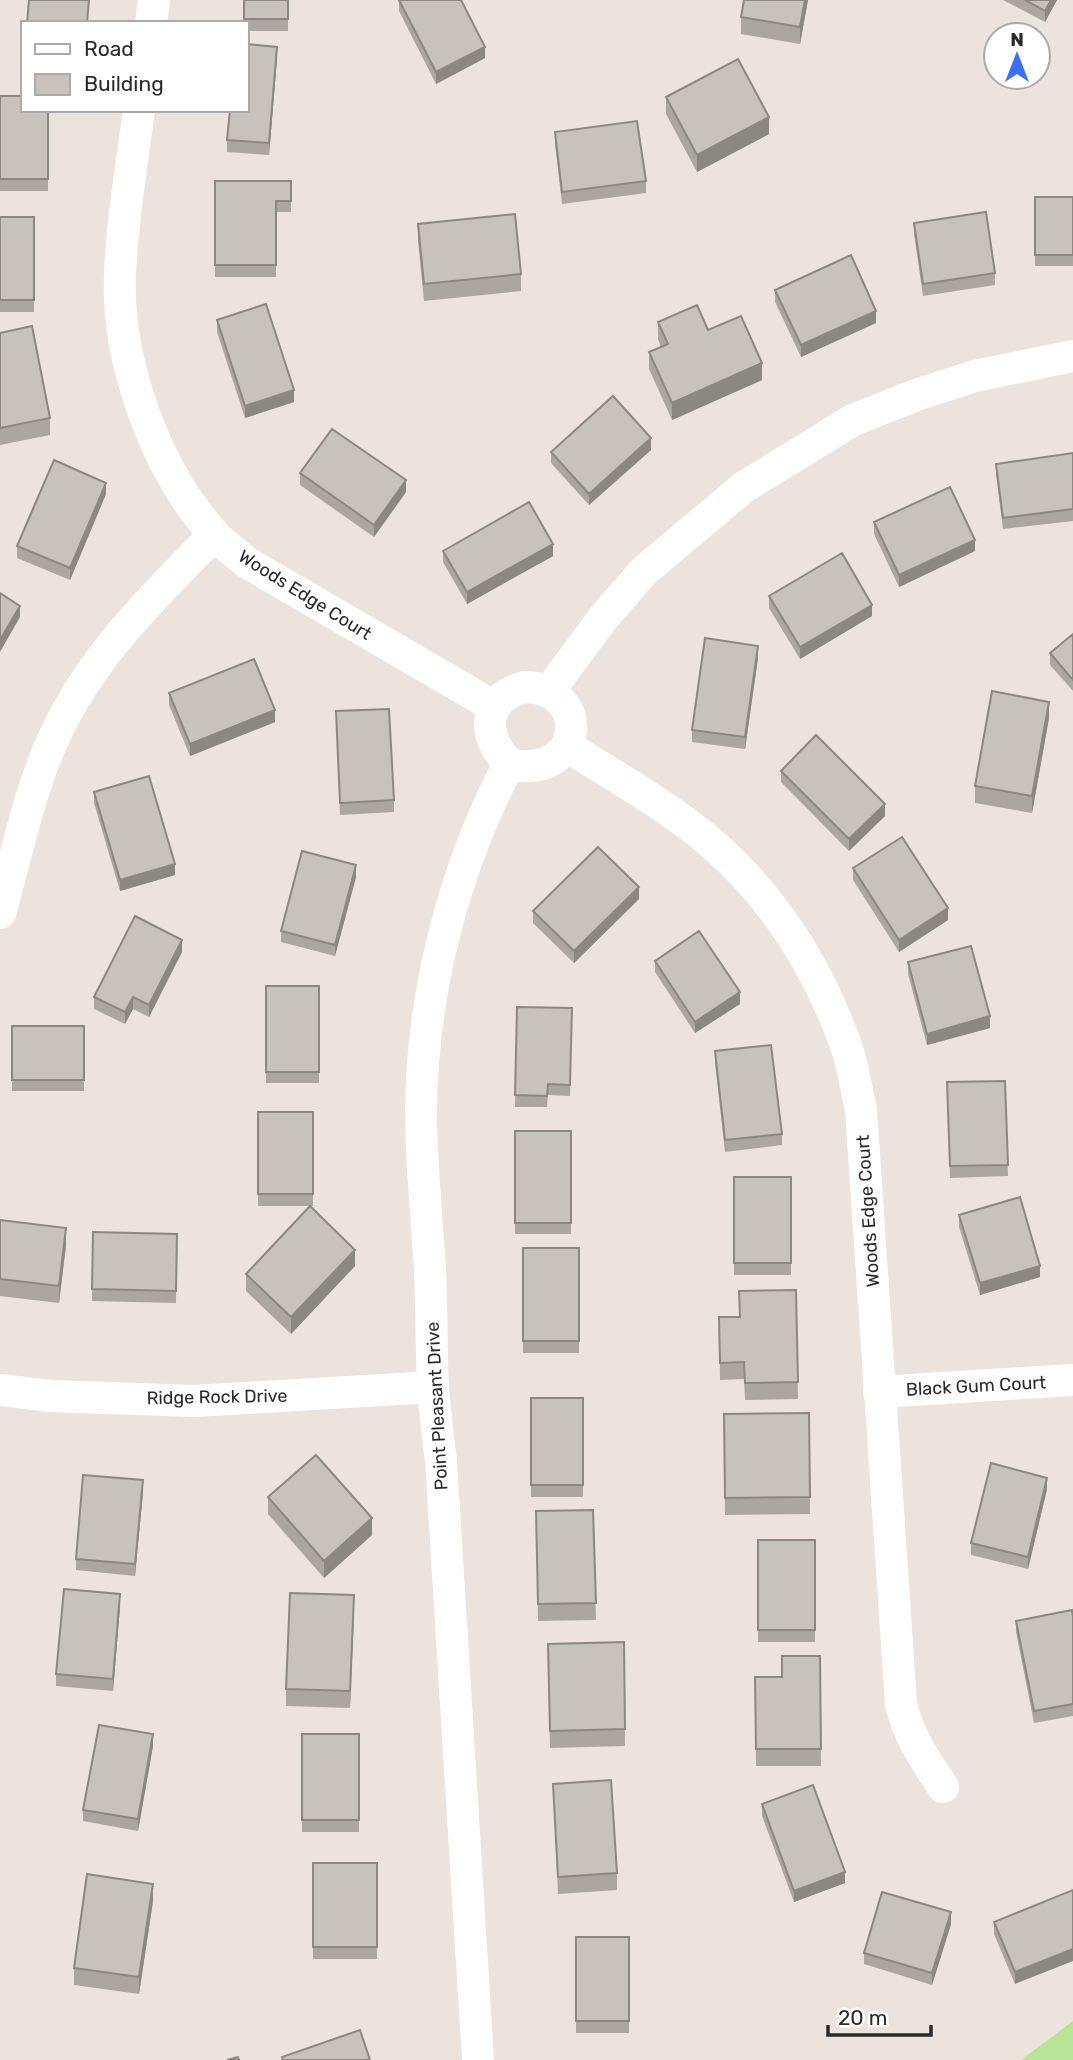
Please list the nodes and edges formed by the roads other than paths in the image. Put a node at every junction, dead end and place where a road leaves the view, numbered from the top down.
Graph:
1 (154, 0) edge
2 (151, 21) edge
3 (139, 112) edge
4 (1073, 356) edge
5 (215, 535) junction
6 (549, 691) junction
7 (495, 707) junction
8 (566, 746) junction
9 (509, 764) junction
10 (0, 913) edge
11 (1073, 1380) edge
12 (433, 1387) junction
13 (0, 1390) edge
14 (879, 1392) junction
15 (943, 1787) dead end
16 (478, 2060) edge

1 - 2 street
3 - 5 street, Woods Edge Court
4 - 6 street
5 - 7 street, Woods Edge Court
5 - 10 street
6 - 7 street
6 - 8 street
7 - 9 street
8 - 9 street
8 - 14 street, Woods Edge Court
9 - 12 street, Point Pleasant Drive
11 - 14 street, Black Gum Court
12 - 13 street, Ridge Rock Drive
12 - 16 street, Point Pleasant Drive
14 - 15 street, Woods Edge Court

